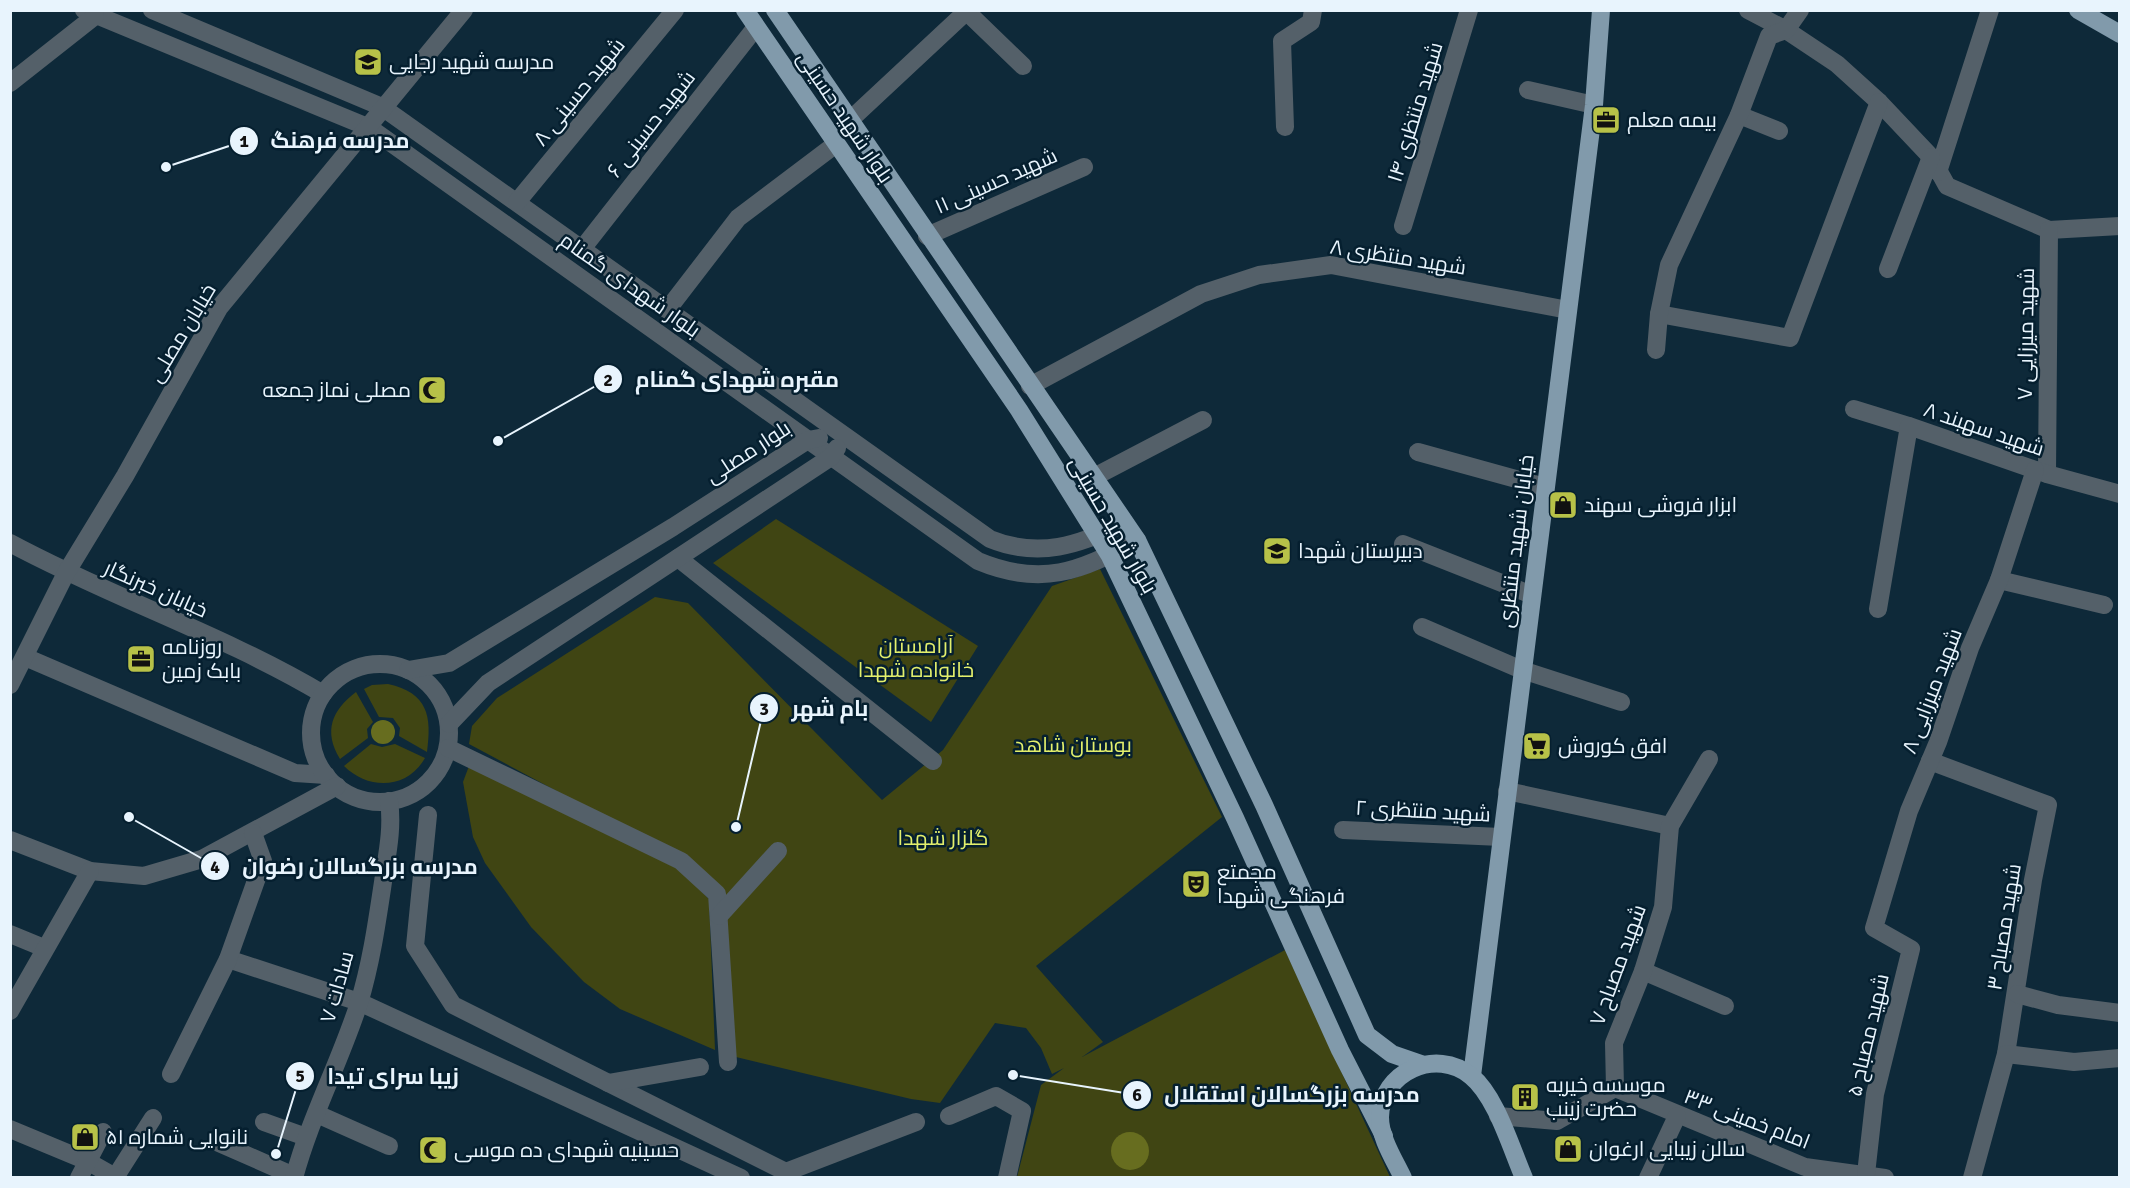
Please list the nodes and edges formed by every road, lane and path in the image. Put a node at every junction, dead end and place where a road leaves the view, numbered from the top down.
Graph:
1 (152, 10) edge
2 (464, 10) edge
3 (675, 10) edge
4 (745, 10) edge
5 (775, 10) edge
6 (1313, 10) edge
7 (1469, 10) edge
8 (1601, 10) edge
9 (1748, 10) edge
10 (1800, 10) edge
11 (1990, 10) edge
12 (2078, 10) edge
13 (968, 11) edge
14 (89, 13) edge
15 (756, 27) junction
16 (1786, 30) junction
17 (2120, 34) edge
18 (1023, 66) dead end
19 (10, 83) edge
20 (1528, 90) dead end
21 (1879, 102) junction
22 (1594, 105) junction
23 (382, 107) junction
24 (1739, 115) junction
25 (849, 121) junction
26 (1285, 127) dead end
27 (370, 128) junction
28 (1779, 131) dead end
29 (836, 144) junction
30 (1934, 164) junction
31 (1084, 167) dead end
32 (517, 202) junction
33 (1403, 226) dead end
34 (2120, 226) edge
35 (2049, 230) junction
36 (927, 236) junction
37 (582, 249) junction
38 (1888, 269) dead end
39 (668, 309) junction
40 (1568, 310) junction
41 (1659, 314) junction
42 (1656, 350) dead end
43 (1030, 386) junction
44 (1854, 409) dead end
45 (1203, 420) dead end
46 (1909, 426) junction
47 (845, 435) junction
48 (808, 440) junction
49 (1418, 452) dead end
50 (831, 457) junction
51 (2041, 472) junction
52 (1094, 477) junction
53 (1545, 487) junction
54 (2120, 494) edge
55 (1125, 523) junction
56 (1097, 536) junction
57 (1137, 540) junction
58 (10, 543) edge
59 (1403, 544) dead end
60 (1110, 556) junction
61 (678, 558) junction
62 (66, 573) junction
63 (1999, 580) junction
64 (1532, 595) junction
65 (2104, 605) dead end
66 (1878, 609) dead end
67 (1422, 627) dead end
68 (25, 657) junction
69 (408, 669) junction
70 (1522, 669) junction
71 (10, 685) edge
72 (323, 694) junction
73 (1622, 702) dead end
74 (449, 724) junction
75 (448, 748) junction
76 (1709, 759) dead end
77 (933, 761) dead end
78 (1930, 761) junction
79 (331, 781) junction
80 (1507, 791) junction
81 (389, 801) junction
82 (428, 815) dead end
83 (1670, 826) junction
84 (1343, 830) dead end
85 (254, 833) junction
86 (1501, 837) junction
87 (10, 840) edge
88 (778, 851) dead end
89 (90, 871) junction
90 (719, 916) junction
91 (1874, 928) joint
92 (10, 934) edge
93 (44, 948) junction
94 (228, 959) junction
95 (1643, 971) junction
96 (2017, 994) junction
97 (359, 1002) junction
98 (1725, 1006) dead end
99 (10, 1011) edge
100 (2120, 1013) edge
101 (1367, 1035) junction
102 (1340, 1050) junction
103 (2006, 1054) junction
104 (2120, 1058) edge
105 (728, 1062) dead end
106 (1421, 1064) junction
107 (700, 1067) dead end
108 (171, 1074) dead end
109 (1472, 1076) junction
110 (608, 1083) junction
111 (1616, 1088) junction
112 (317, 1114) junction
113 (949, 1116) dead end
114 (1498, 1116) junction
115 (1677, 1116) junction
116 (153, 1118) dead end
117 (264, 1122) dead end
118 (915, 1122) dead end
119 (10, 1129) edge
120 (104, 1132) dead end
121 (1384, 1136) junction
122 (306, 1137) junction
123 (219, 1143) dead end
124 (389, 1146) dead end
125 (83, 1169) edge
126 (1802, 1172) edge
127 (1866, 1174) junction
128 (116, 1177) edge
129 (294, 1177) edge
130 (741, 1178) edge
131 (1007, 1178) edge
132 (1403, 1178) edge
133 (1524, 1178) edge
134 (1648, 1178) edge
135 (1885, 1178) edge
136 (1972, 1178) edge

1 - 23 street, بلوار شهدای گمنام
2 - 23 street, خیابان مصلی
3 - 32 street, شهید حسینی ۸
4 - 15 main road, بلوار شهید حسینی
5 - 25 main road, بلوار شهید حسینی
6 - 26 street
7 - 33 street, شهید منتظری ۱۴
8 - 22 main road, خیابان شهید منتظری
9 - 16 street
10 - 16 street
11 - 30 street
12 - 17 main road
13 - 18 street
13 - 25 street
14 - 19 street
14 - 27 street, بلوار شهدای گمنام
15 - 29 main road, بلوار شهید حسینی
15 - 37 street, شهید حسینی ۶
16 - 21 street
16 - 24 street
20 - 22 street
21 - 30 street
21 - 41 street
22 - 40 main road, خیابان شهید منتظری
23 - 27 street, خیابان مصلی
23 - 32 street, بلوار شهدای گمنام
24 - 28 street
24 - 41 street
25 - 36 main road, بلوار شهید حسینی
27 - 48 street, بلوار شهدای گمنام
27 - 62 street, خیابان مصلی
29 - 39 street
29 - 56 main road, بلوار شهید حسینی
30 - 35 street
30 - 38 street
31 - 36 street, شهید حسینی ۱۱
32 - 37 street, بلوار شهدای گمنام
34 - 35 street
35 - 51 street, شهید میرزایی ۷
36 - 43 main road, بلوار شهید حسینی
37 - 39 street, بلوار شهدای گمنام
39 - 47 street, بلوار شهدای گمنام
40 - 43 street, شهید منتظری ۸
40 - 53 main road, خیابان شهید منتظری
41 - 42 street
43 - 52 main road, بلوار شهید حسینی
44 - 46 street
45 - 52 street
46 - 51 street, شهید سهبند ۸
46 - 66 street, شهید سهبند ۸
47 - 48 street, بلوار مصلی
47 - 50 street
47 - 56 street, بلوار شهدای گمنام
48 - 50 street, بلوار شهدای گمنام
48 - 69 street, بلوار مصلی
49 - 53 street
50 - 60 street, بلوار شهدای گمنام
50 - 61 street
51 - 54 street, شهید سهبند ۸
51 - 63 street, شهید میرزایی ۸
52 - 55 main road, بلوار شهید حسینی
53 - 64 main road, خیابان شهید منتظری
55 - 56 street, بلوار شهدای گمنام
55 - 57 main road, بلوار شهید حسینی
56 - 60 main road, بلوار شهید حسینی
57 - 60 street, بلوار شهدای گمنام
57 - 101 main road, بلوار شهید حسینی
58 - 62 street, خیابان خبرنگار
59 - 64 street
60 - 102 main road, بلوار شهید حسینی
61 - 74 street
61 - 77 street
62 - 68 street, خیابان مصلی
62 - 72 street, خیابان خبرنگار
63 - 65 street
63 - 78 street, شهید میرزایی ۸
64 - 70 main road, خیابان شهید منتظری
67 - 70 street
68 - 71 street, خیابان مصلی
68 - 79 street
69 - 72 street
69 - 74 street
70 - 73 street
70 - 80 main road, خیابان شهید منتظری
72 - 79 street
74 - 75 street
75 - 81 street
75 - 90 street
76 - 83 street, شهید مصباح ۷
78 - 91 street, شهید میرزایی ۸
78 - 96 street, شهید مصباح ۳
79 - 81 street
79 - 85 street
80 - 83 street
80 - 86 main road, خیابان شهید منتظری
81 - 97 street, سادات ۷
82 - 110 street
83 - 95 street, شهید مصباح ۷
84 - 86 street, شهید منتظری ۲
85 - 89 street
85 - 94 street
86 - 109 main road, خیابان شهید منتظری
87 - 89 street
88 - 90 street
89 - 93 street
90 - 105 street
91 - 127 street, شهید مصباح ۵
92 - 93 street
93 - 99 street
94 - 97 street
94 - 108 street
95 - 98 street
95 - 111 street, شهید مصباح ۷
96 - 100 street
96 - 103 street, شهید مصباح ۳
97 - 112 street, سادات ۷
97 - 130 street
101 - 102 main road
101 - 106 main road, بلوار شهید حسینی
102 - 121 main road, بلوار شهید حسینی
103 - 104 street
103 - 136 street, شهید مصباح ۳
106 - 109 main road, بلوار شهید حسینی
106 - 121 main road
107 - 110 street
109 - 114 main road
110 - 118 street
111 - 114 street
111 - 115 street, امام خمینی ۳۳
112 - 122 street, سادات ۷
112 - 124 street
113 - 131 street
114 - 133 main road
115 - 126 street, امام خمینی ۳۳
115 - 134 street
116 - 128 street
117 - 122 street
119 - 125 street
120 - 125 street
121 - 132 main road, بلوار شهید حسینی
122 - 129 street, سادات ۷
123 - 129 street
125 - 128 street
126 - 127 street, امام خمینی ۳۳
127 - 135 street, امام خمینی ۳۳

